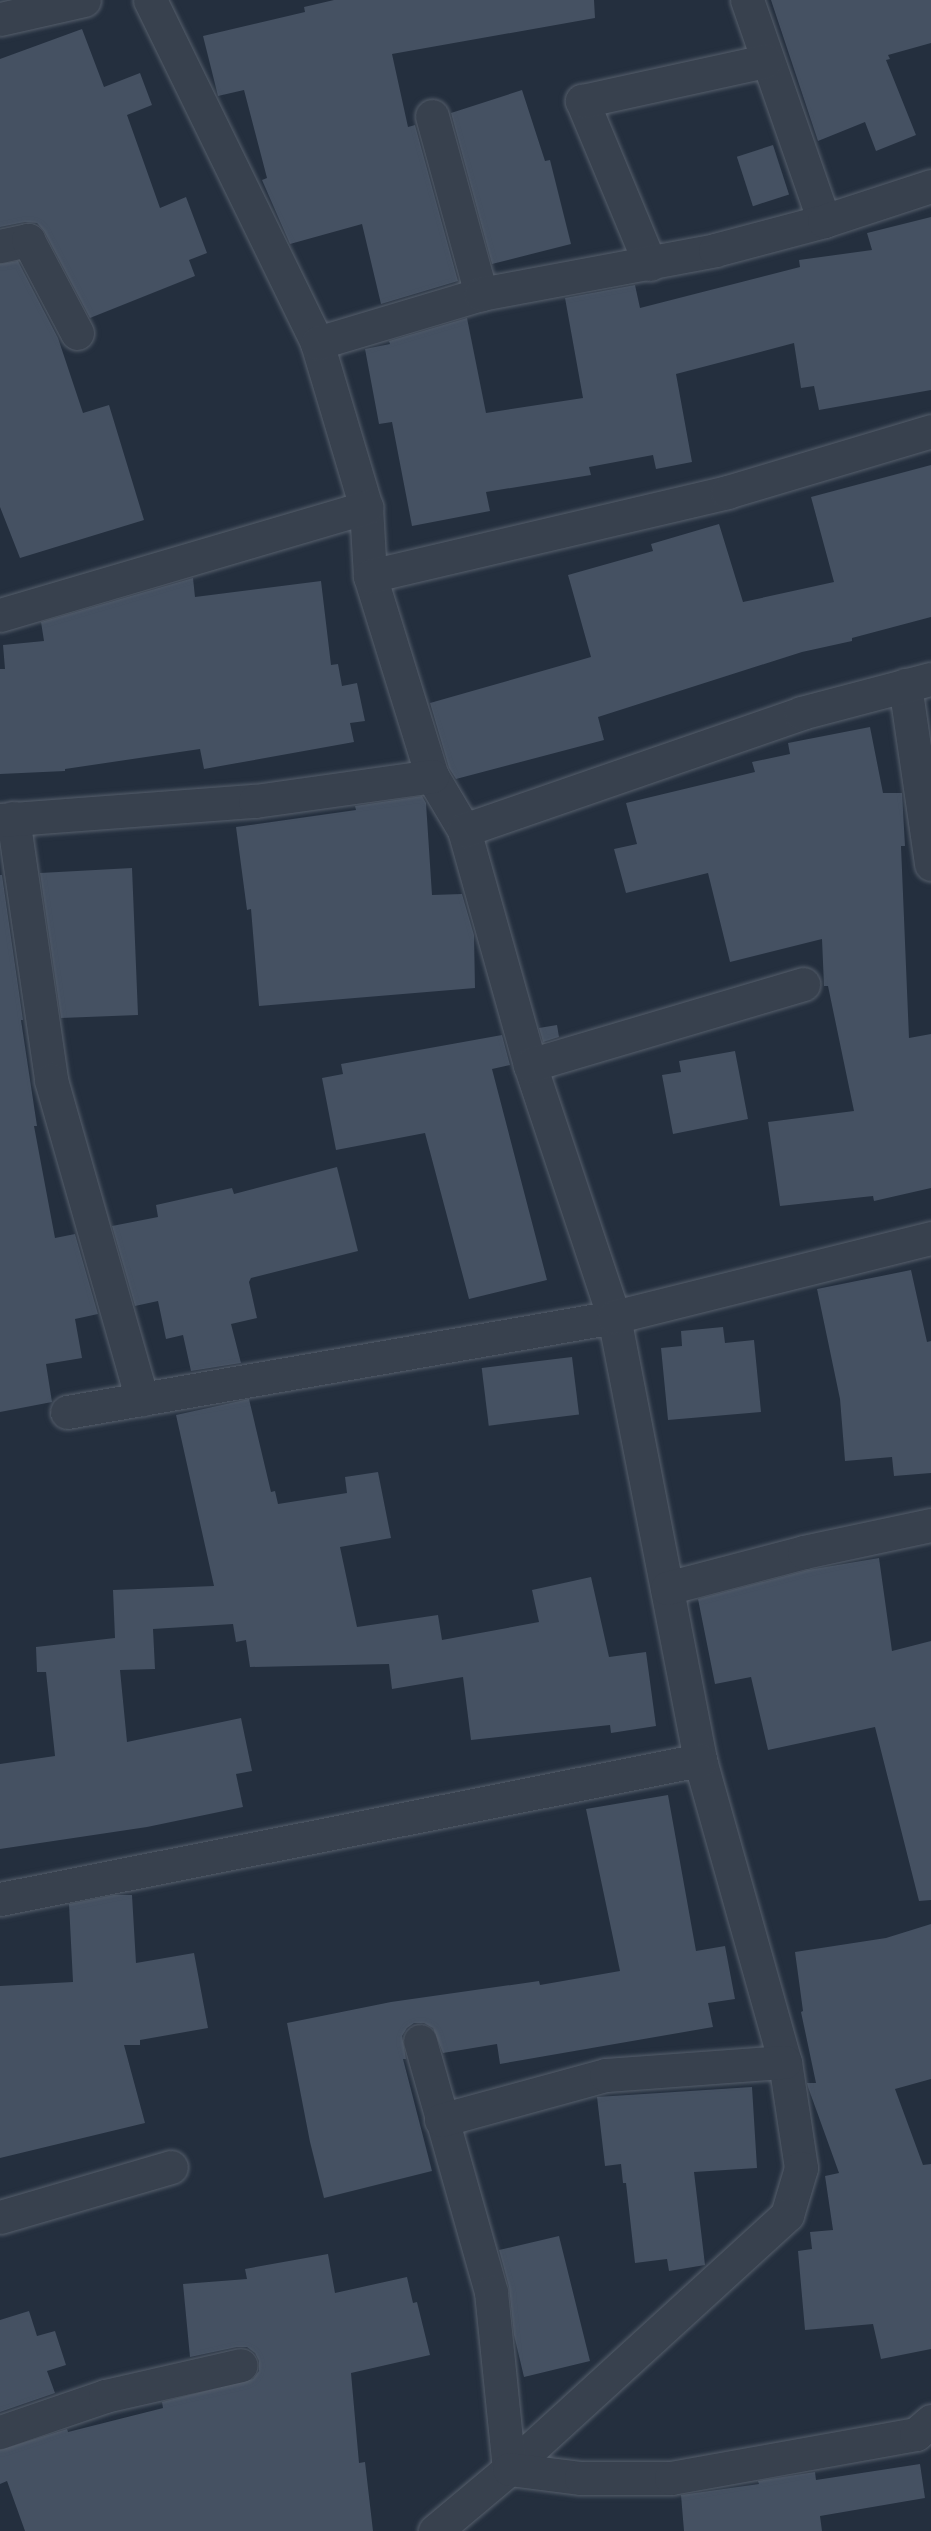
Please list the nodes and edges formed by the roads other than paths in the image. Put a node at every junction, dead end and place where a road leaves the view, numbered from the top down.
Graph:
1 (84, 0) edge
2 (150, 0) edge
3 (747, 0) edge
4 (0, 19) edge
5 (766, 61) junction
6 (432, 116) dead end
7 (931, 186) edge
8 (824, 221) junction
9 (0, 246) edge
10 (650, 264) junction
11 (481, 294) junction
12 (77, 333) dead end
13 (317, 343) junction
14 (931, 431) edge
15 (366, 507) junction
16 (370, 576) junction
17 (0, 615) edge
18 (918, 682) edge
19 (432, 776) junction
20 (7, 819) edge
21 (464, 830) junction
22 (931, 864) edge
23 (803, 984) dead end
24 (530, 1065) junction
25 (931, 1238) edge
26 (614, 1317) junction
27 (142, 1399) junction
28 (67, 1412) dead end
29 (931, 1525) edge
30 (667, 1588) junction
31 (700, 1760) junction
32 (0, 1899) edge
33 (420, 2041) dead end
34 (785, 2062) junction
35 (441, 2120) junction
36 (171, 2167) dead end
37 (0, 2217) edge
38 (241, 2365) dead end
39 (931, 2421) edge
40 (0, 2432) edge
41 (509, 2469) junction
42 (435, 2531) edge

1 - 4 street
2 - 13 street
3 - 5 street
5 - 8 street
5 - 10 street
6 - 11 street
7 - 8 street
8 - 10 street
9 - 12 street
10 - 11 street
11 - 13 street
13 - 15 street
14 - 16 street
15 - 16 street
15 - 17 street
16 - 19 street
18 - 21 street
18 - 22 street
19 - 20 street
19 - 21 street
20 - 27 street
21 - 24 street
23 - 24 street
24 - 26 street
25 - 26 street
26 - 27 street
26 - 30 street
27 - 28 street
29 - 30 street
30 - 31 street
31 - 32 street
31 - 34 street
33 - 35 street
34 - 35 street
34 - 41 street
35 - 41 street
36 - 37 street
38 - 40 street
39 - 41 street
41 - 42 street

